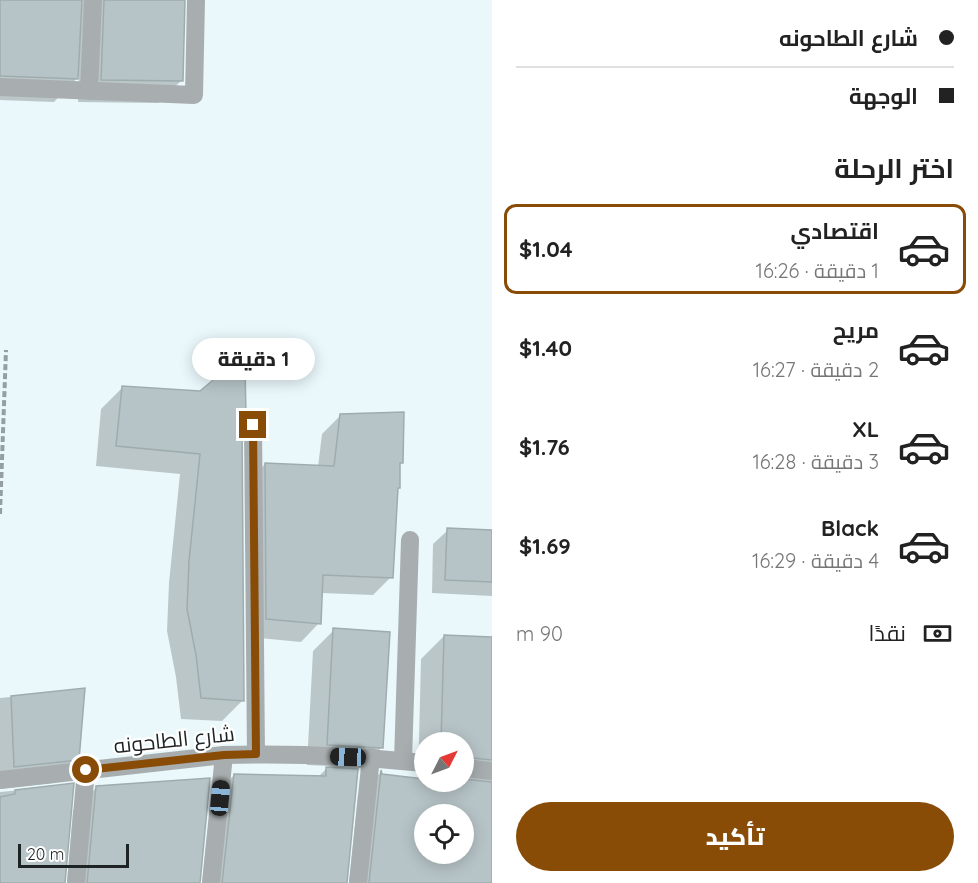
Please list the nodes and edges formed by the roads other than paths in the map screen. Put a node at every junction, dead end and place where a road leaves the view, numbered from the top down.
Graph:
1 (93, 0) edge
2 (196, 0) edge
3 (0, 87) edge
4 (89, 91) junction
5 (253, 425) dead end
6 (410, 540) dead end
7 (256, 754) junction
8 (224, 755) junction
9 (371, 757) junction
10 (403, 761) junction
11 (414, 763) edge
12 (474, 769) edge
13 (86, 770) junction
14 (492, 771) edge
15 (0, 780) edge
16 (76, 883) edge
17 (211, 883) edge
18 (358, 883) edge

1 - 4 street
2 - 4 street
3 - 4 street
5 - 7 street
6 - 10 street
7 - 8 street, شارع الطاحونه
7 - 9 street, شارع الطاحونه
8 - 13 street, شارع الطاحونه
8 - 17 street
9 - 10 street, شارع الطاحونه
9 - 18 street
10 - 11 street, شارع الطاحونه
12 - 14 street
13 - 15 street, شارع الطاحونه
13 - 16 street

